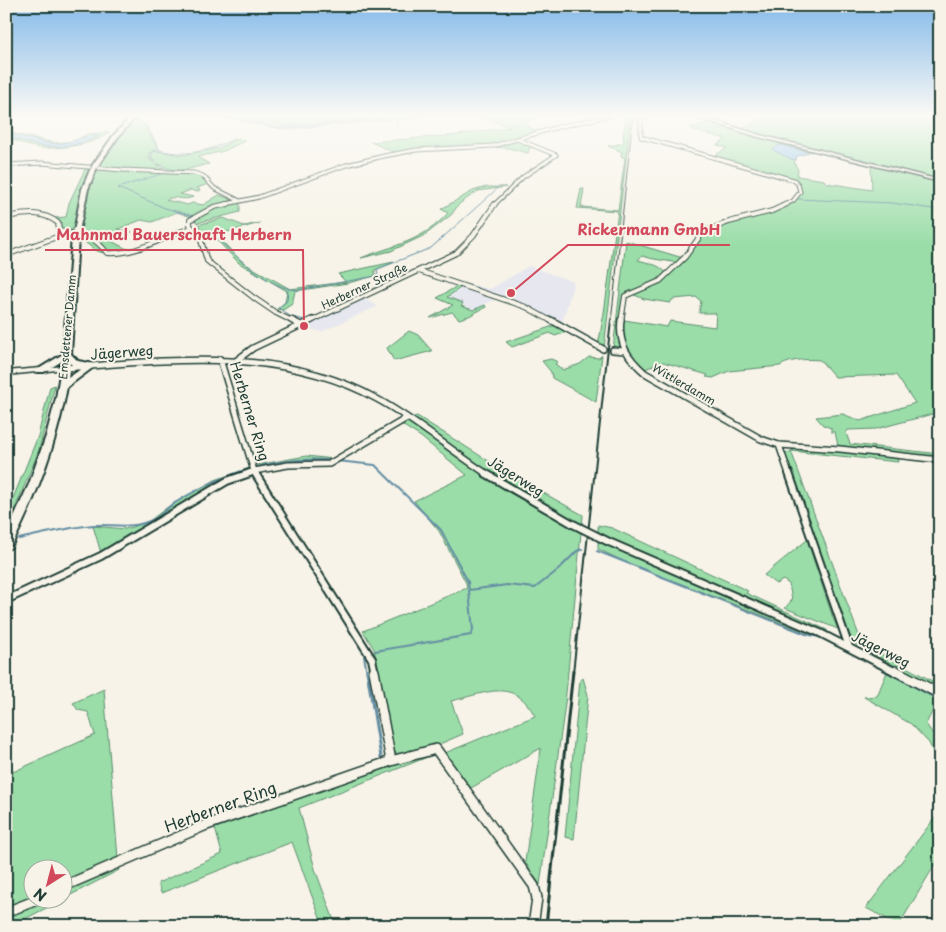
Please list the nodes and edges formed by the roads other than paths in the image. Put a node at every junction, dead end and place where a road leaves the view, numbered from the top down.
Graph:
1 (100, 159) edge
2 (369, 159) edge
3 (548, 159) edge
4 (721, 159) edge
5 (855, 159) edge
6 (6, 166) edge
7 (940, 181) edge
8 (240, 201) junction
9 (6, 218) edge
10 (192, 228) junction
11 (66, 234) junction
12 (6, 255) edge
13 (419, 271) junction
14 (301, 326) junction
15 (603, 349) dead end
16 (613, 350) dead end
17 (625, 351) junction
18 (67, 355) junction
19 (220, 359) junction
20 (237, 360) junction
21 (92, 366) junction
22 (65, 368) junction
23 (41, 370) junction
24 (6, 373) edge
25 (62, 386) junction
26 (407, 418) junction
27 (779, 445) junction
28 (940, 460) edge
29 (254, 471) junction
30 (6, 545) edge
31 (6, 600) edge
32 (849, 647) junction
33 (940, 694) edge
34 (392, 761) junction
35 (72, 884) edge
36 (22, 907) edge
37 (6, 912) edge
38 (533, 926) edge

1 - 18 main road, Emsdettener Damm
2 - 8 street
3 - 13 street, Herberner Straße
4 - 17 street, Wittlerdamm
5 - 7 street
6 - 8 street
8 - 10 street
9 - 11 street
10 - 11 street
10 - 14 street
11 - 12 street
13 - 14 street, Herberner Straße
13 - 15 street, Herberner Straße
14 - 20 street, Herberner Straße
16 - 17 street
17 - 27 street, Wittlerdamm
18 - 21 main road
18 - 22 main road, Emsdettener Damm
18 - 23 main road
19 - 20 street, Jägerweg
19 - 21 street, Jägerweg
19 - 29 street, Herberner Ring
20 - 26 street, Jägerweg
21 - 22 street, Jägerweg
21 - 25 main road
22 - 23 street
22 - 25 main road, Emsdettener Damm
23 - 24 street
25 - 30 main road, Emsdettener Damm
26 - 29 street, Herberner Ring
26 - 32 street, Jägerweg, bridge
27 - 28 street, Wittlerdamm
27 - 32 street
29 - 31 street, Herberner Ring
29 - 34 street, Herberner Ring
32 - 33 street, Jägerweg
34 - 35 street, Herberner Ring
34 - 38 street, Herberner Ring
36 - 37 street

